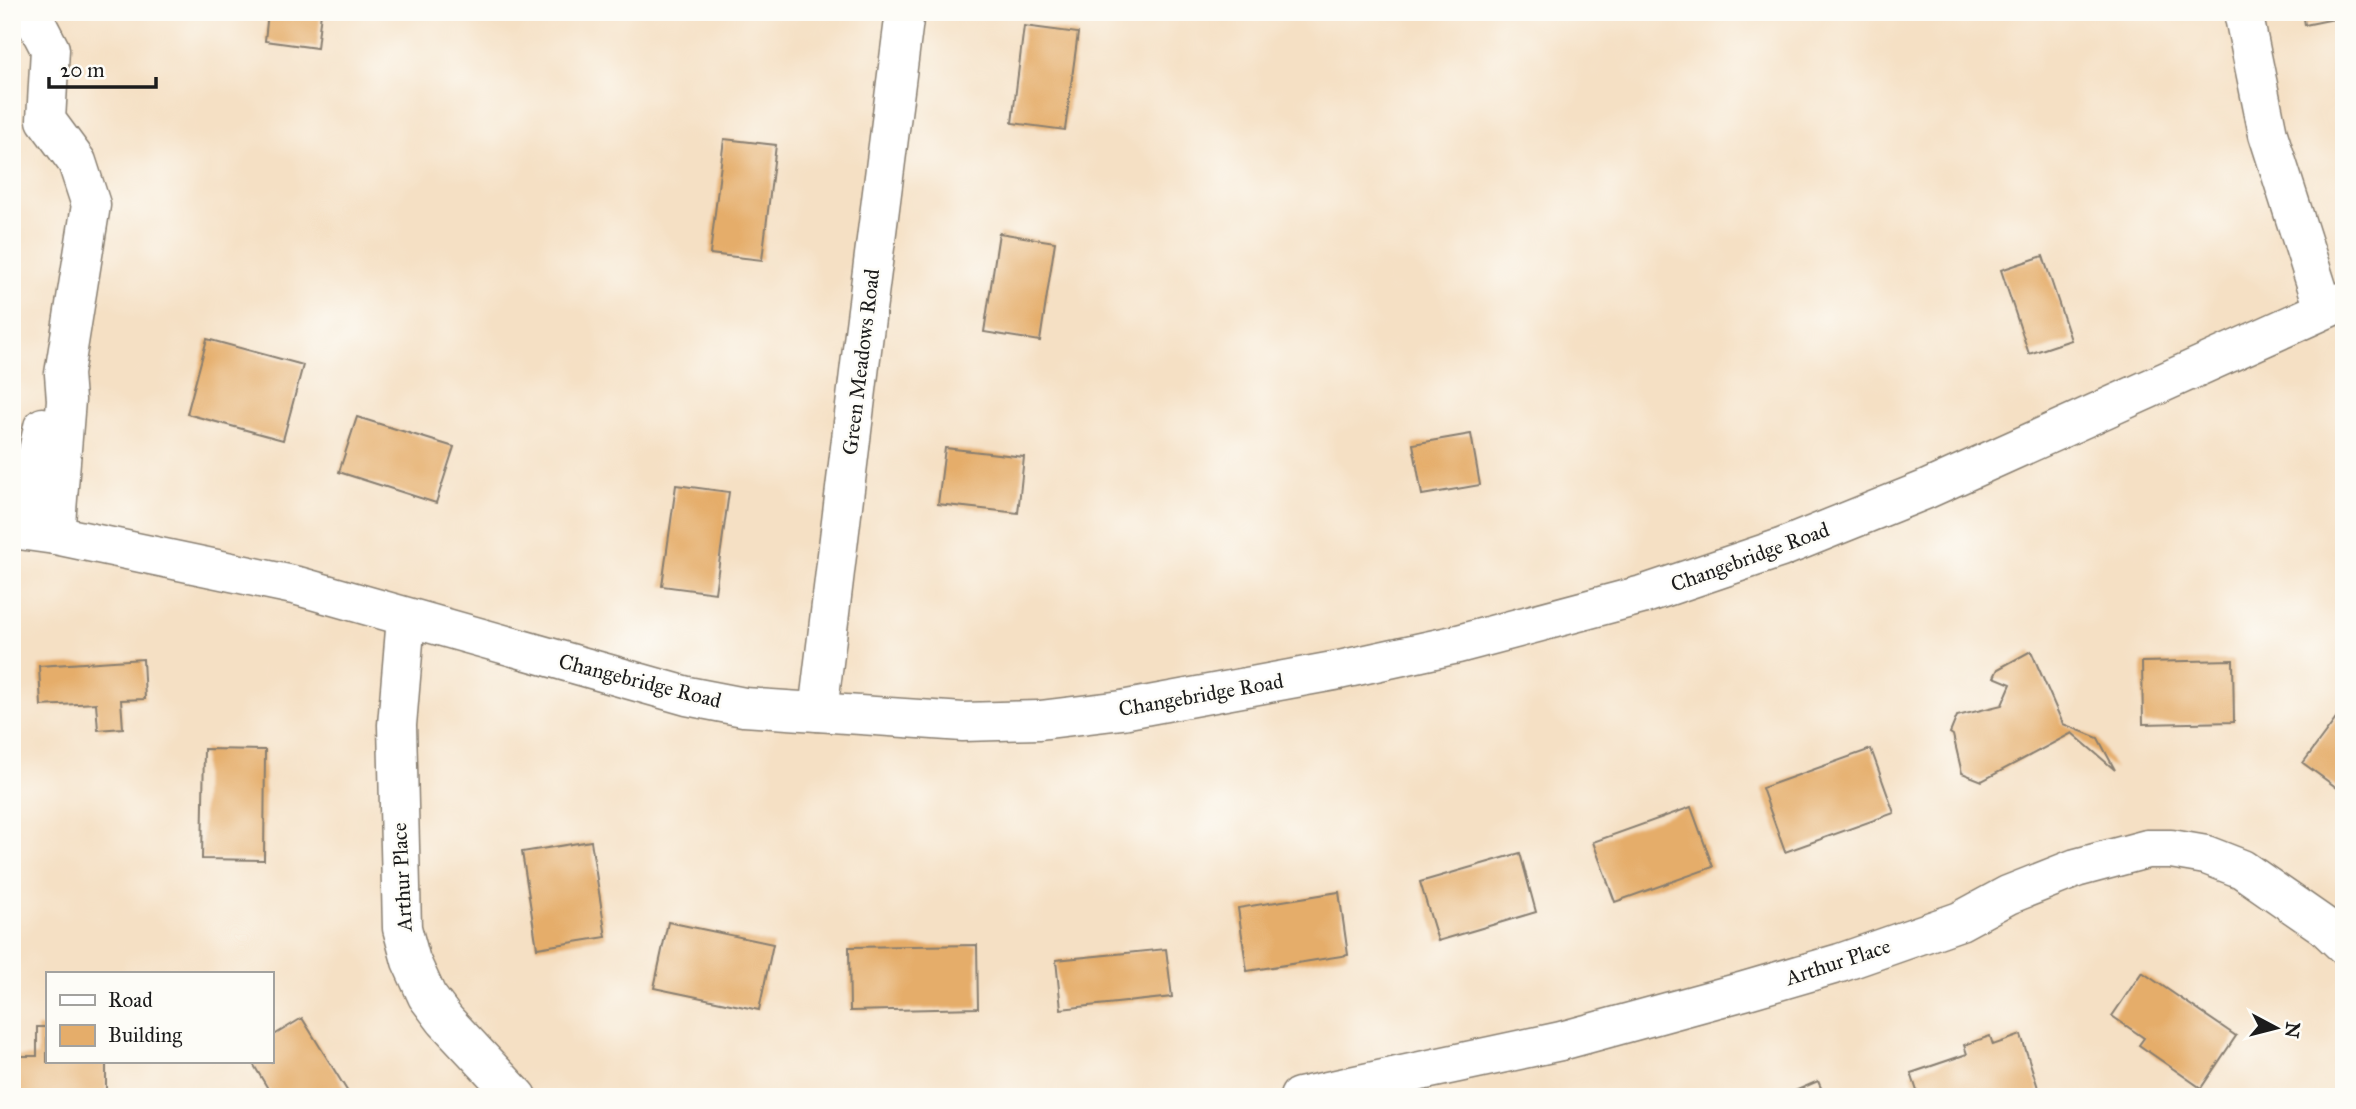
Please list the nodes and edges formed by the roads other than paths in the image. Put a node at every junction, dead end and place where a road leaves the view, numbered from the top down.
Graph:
1 (26, 12) edge
2 (905, 12) edge
3 (2243, 12) edge
4 (12, 38) edge
5 (50, 49) junction
6 (2334, 305) edge
7 (30, 531) edge
8 (407, 618) junction
9 (818, 712) junction
10 (2344, 945) edge
11 (517, 1097) edge
12 (1299, 1097) edge

1 - 5 main road
2 - 9 main road, Green Meadows Road
3 - 6 main road
4 - 5 main road
5 - 7 main road
6 - 9 main road, Changebridge Road
7 - 8 main road, Changebridge Road
8 - 9 main road, Changebridge Road
8 - 11 main road, Arthur Place
10 - 12 main road, Arthur Place

